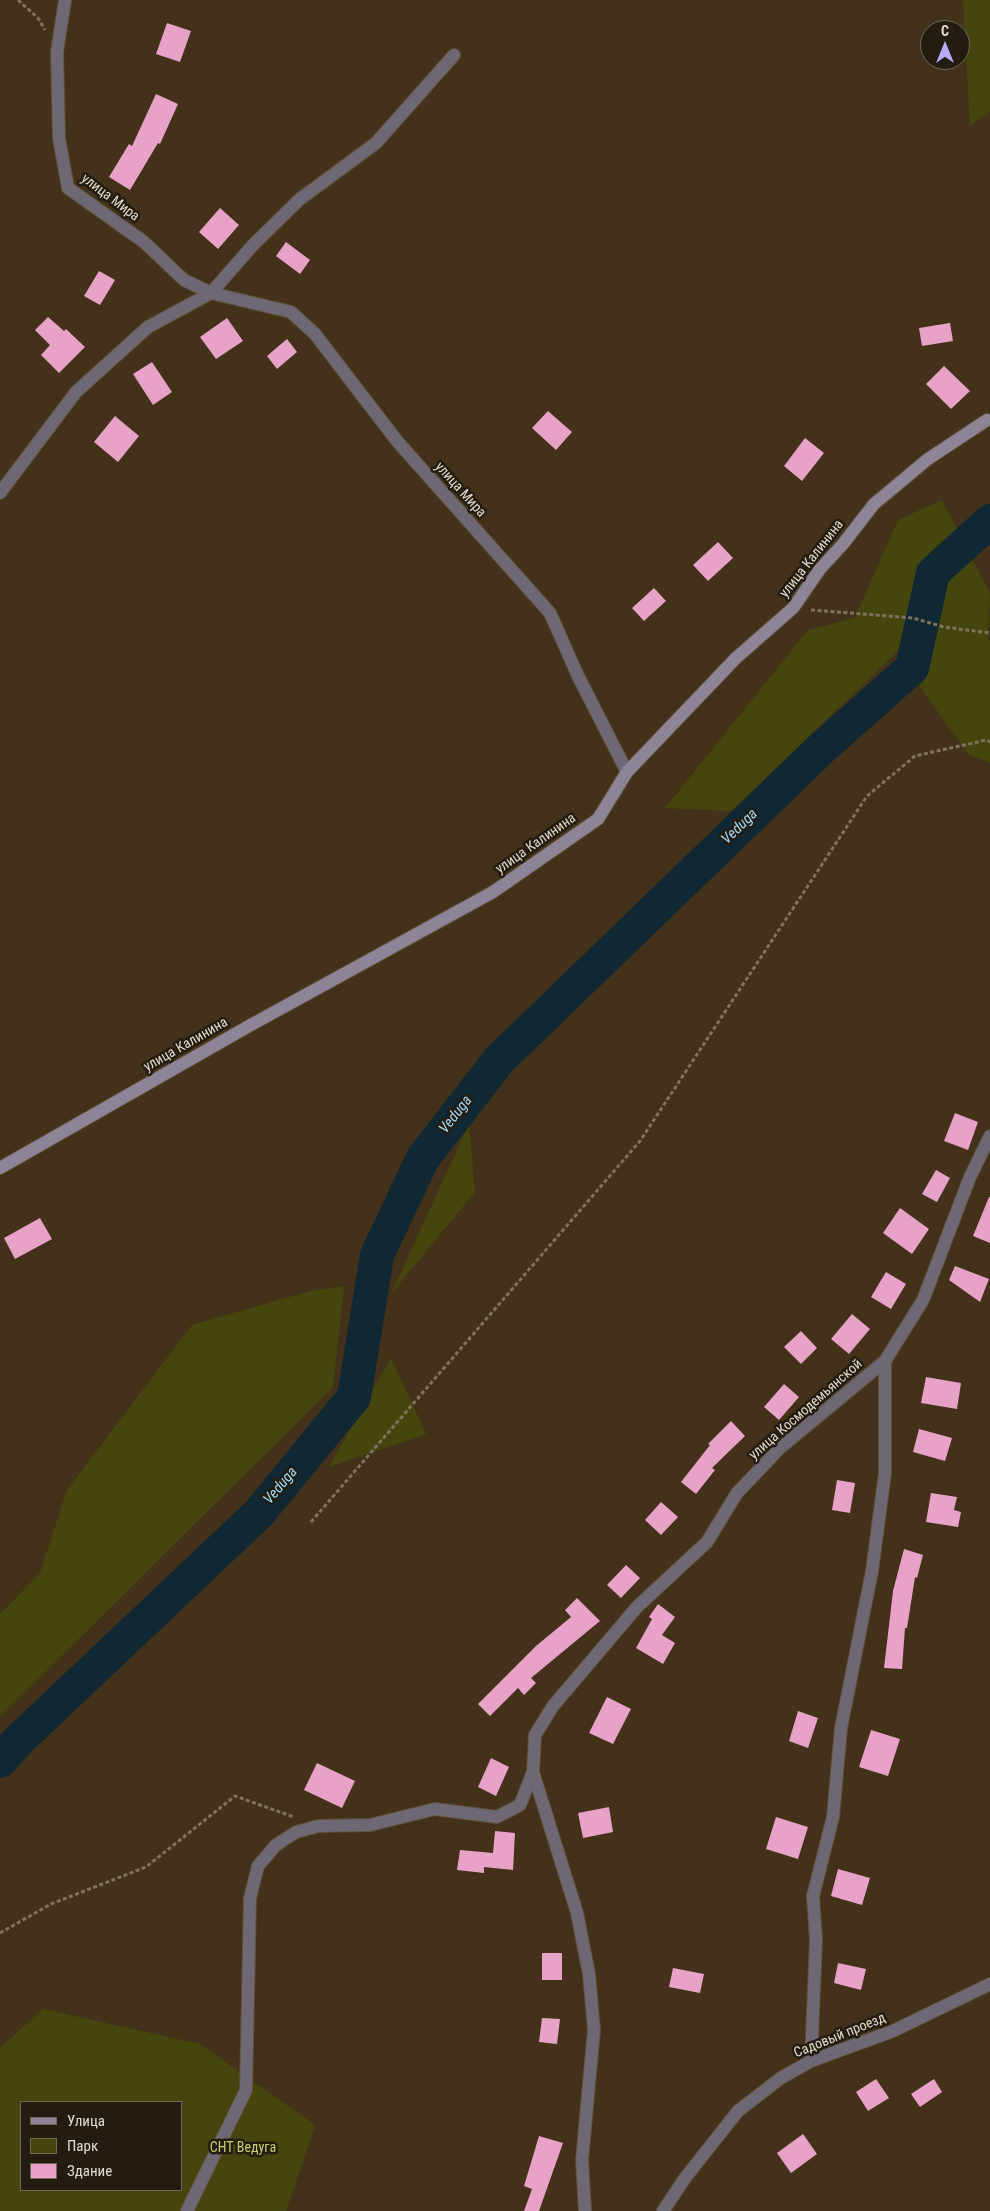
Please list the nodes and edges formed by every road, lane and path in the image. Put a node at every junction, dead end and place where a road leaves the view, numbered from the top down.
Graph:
1 (18, 0) edge
2 (65, 0) edge
3 (57, 52) junction
4 (454, 55) dead end
5 (211, 293) junction
6 (987, 420) dead end
7 (0, 493) edge
8 (793, 608) junction
9 (990, 633) edge
10 (990, 742) edge
11 (627, 772) junction
12 (990, 1136) edge
13 (0, 1168) edge
14 (885, 1361) junction
15 (311, 1522) dead end
16 (533, 1772) junction
17 (319, 1826) junction
18 (0, 1933) edge
19 (990, 1984) edge
20 (812, 2061) junction
21 (187, 2211) edge
22 (585, 2211) edge
23 (663, 2211) edge

1 - 3 path
2 - 3 street, улица Мира
3 - 5 street, улица Мира
4 - 5 street
5 - 7 street
5 - 11 street, улица Мира
6 - 8 street, улица Калинина
8 - 9 path
8 - 11 street, улица Калинина
10 - 15 path
11 - 13 street, улица Калинина
12 - 14 street, улица Космодемьянской
14 - 16 street, улица Космодемьянской
14 - 20 street
16 - 17 street
16 - 22 street
17 - 18 path
17 - 21 street
19 - 20 street, Садовый проезд
20 - 23 street, Садовый проезд

